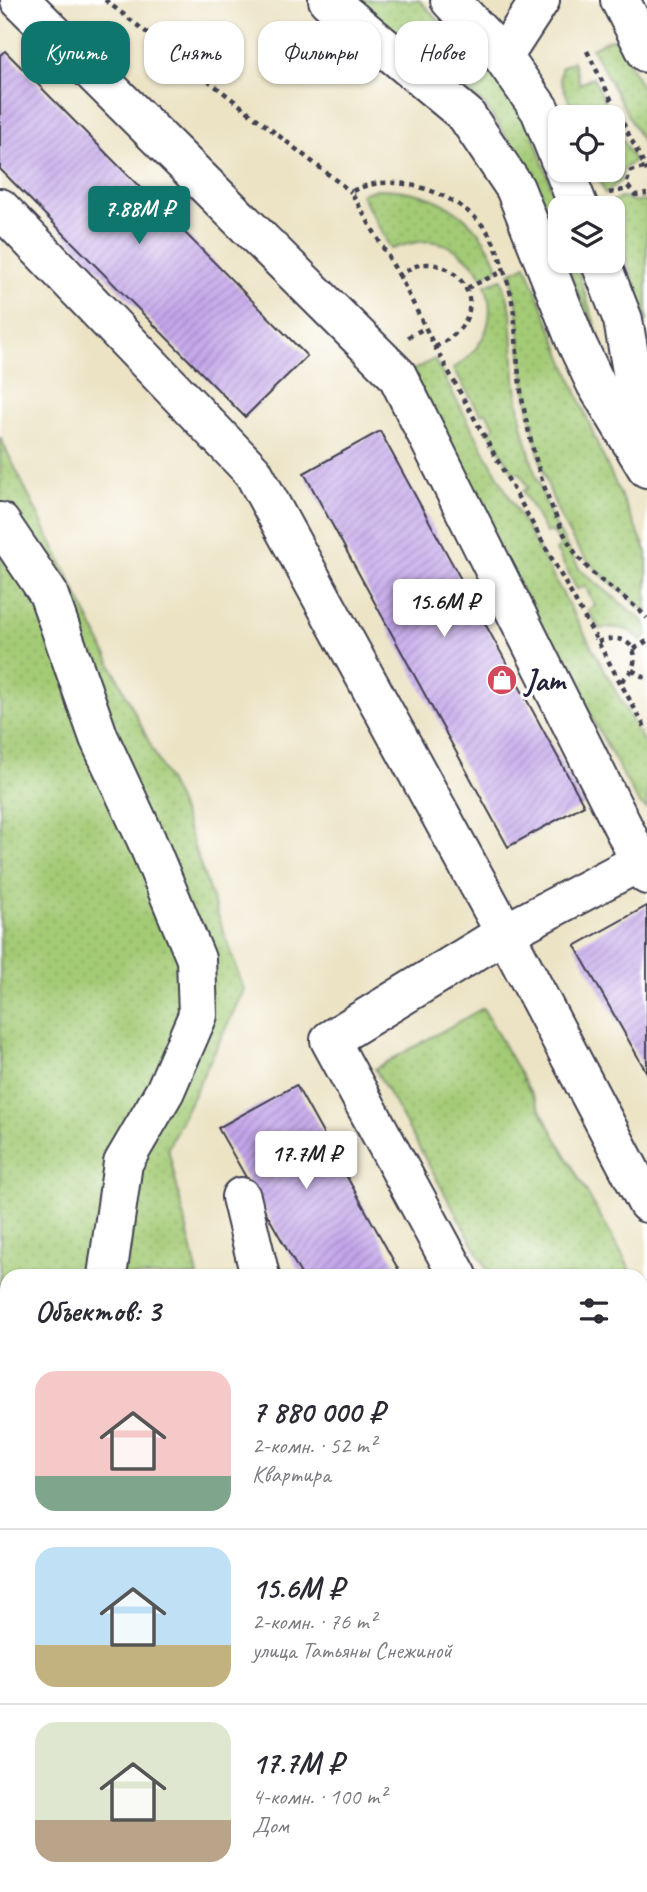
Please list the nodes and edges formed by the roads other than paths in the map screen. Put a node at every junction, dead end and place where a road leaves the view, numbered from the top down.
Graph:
1 (20, 0) edge
2 (328, 0) edge
3 (450, 0) edge
4 (540, 0) edge
5 (629, 3) edge
6 (647, 53) edge
7 (503, 57) junction
8 (548, 130) edge
9 (575, 182) edge
10 (587, 196) edge
11 (0, 208) edge
12 (605, 273) edge
13 (647, 456) edge
14 (647, 468) edge
15 (0, 522) edge
16 (645, 865) edge
17 (505, 933) junction
18 (241, 1197) dead end
19 (647, 1203) edge
20 (108, 1269) edge
21 (258, 1269) edge
22 (454, 1269) edge

1 - 16 street
2 - 14 street
3 - 7 street
4 - 7 street
5 - 6 street
7 - 8 street
9 - 10 street
11 - 17 street
12 - 13 street
15 - 20 street
16 - 17 street
17 - 19 street
17 - 22 street
18 - 21 street

